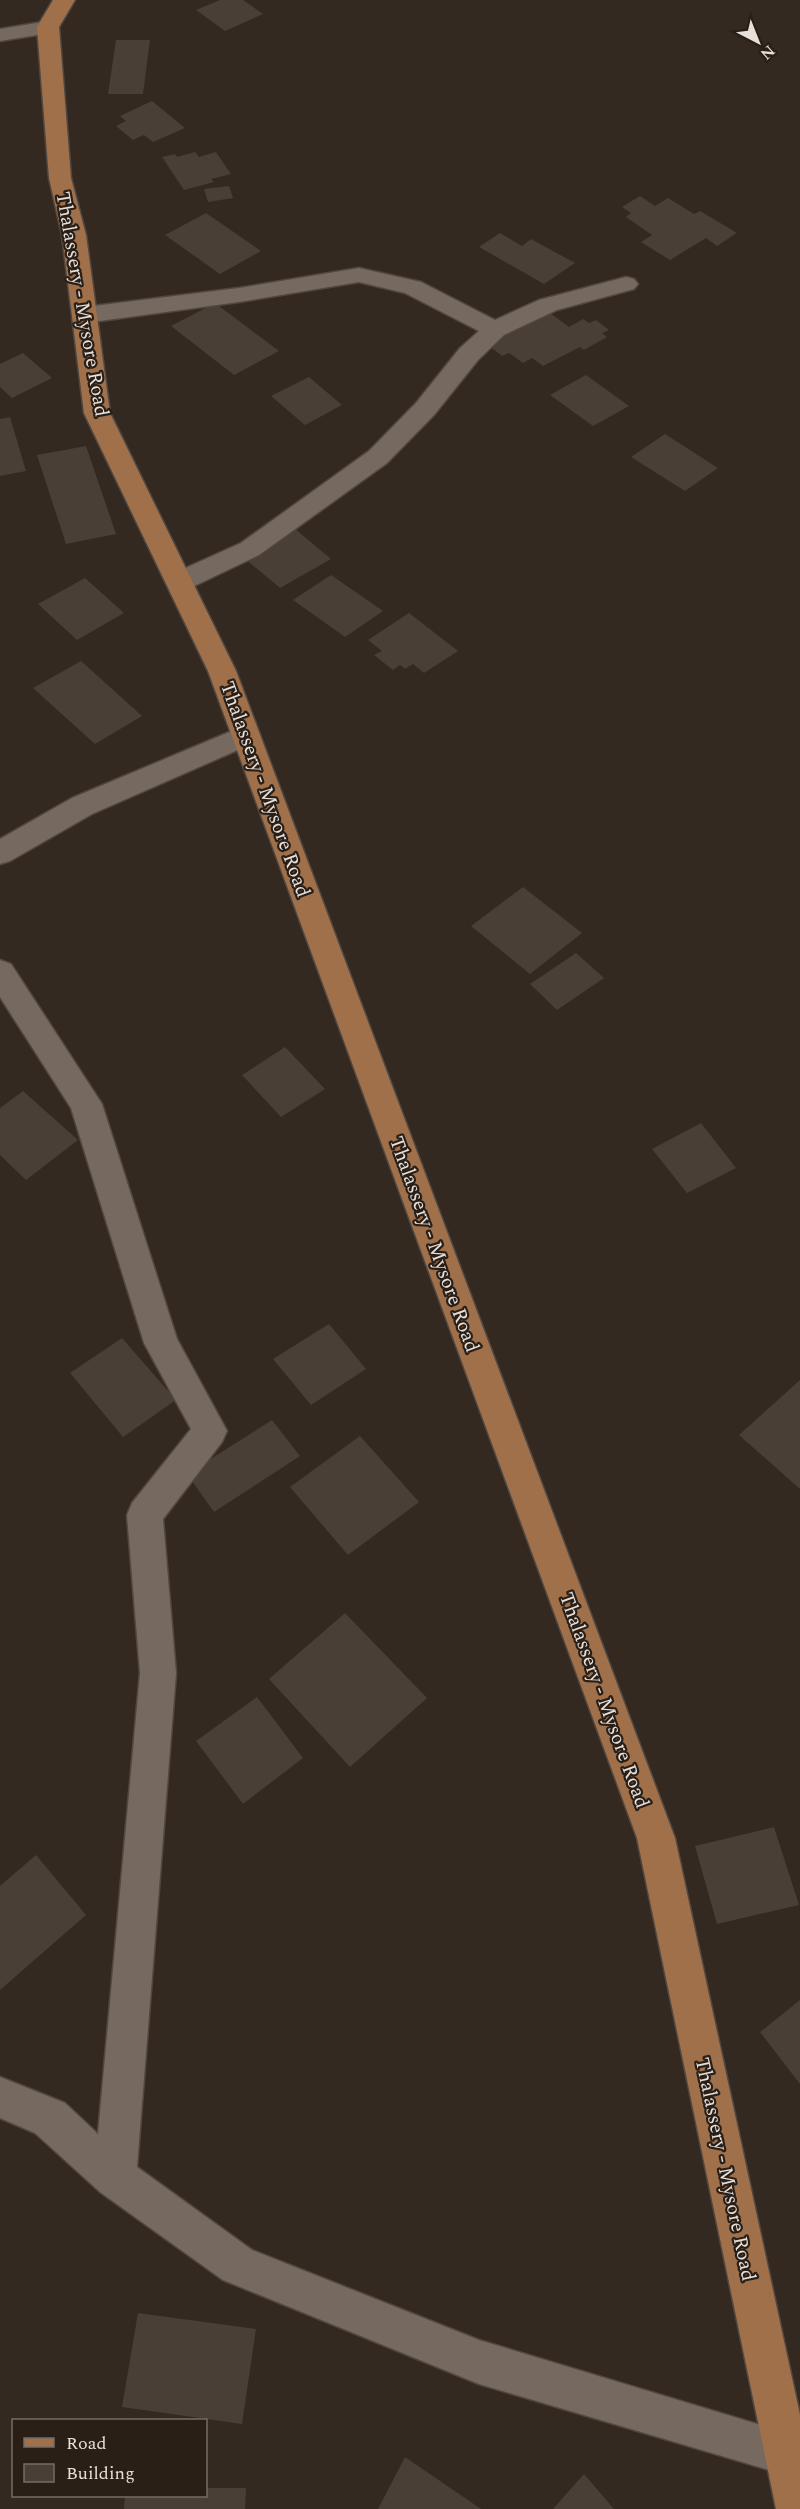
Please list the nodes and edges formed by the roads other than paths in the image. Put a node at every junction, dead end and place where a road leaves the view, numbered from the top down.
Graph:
1 (56, 13) edge
2 (0, 35) edge
3 (626, 284) dead end
4 (85, 315) junction
5 (495, 330) junction
6 (179, 582) junction
7 (246, 735) junction
8 (0, 853) edge
9 (0, 972) edge
10 (0, 2097) edge
11 (115, 2177) junction
12 (786, 2453) junction
13 (798, 2509) edge

1 - 2 street
1 - 4 main road, Thalassery - Mysore Road
3 - 5 street
4 - 5 street
4 - 6 main road, Thalassery - Mysore Road
5 - 6 street
6 - 7 main road, Thalassery - Mysore Road
7 - 8 street
7 - 12 main road, Thalassery - Mysore Road
9 - 11 street
10 - 11 street
11 - 12 street
12 - 13 main road, Thalassery - Mysore Road

